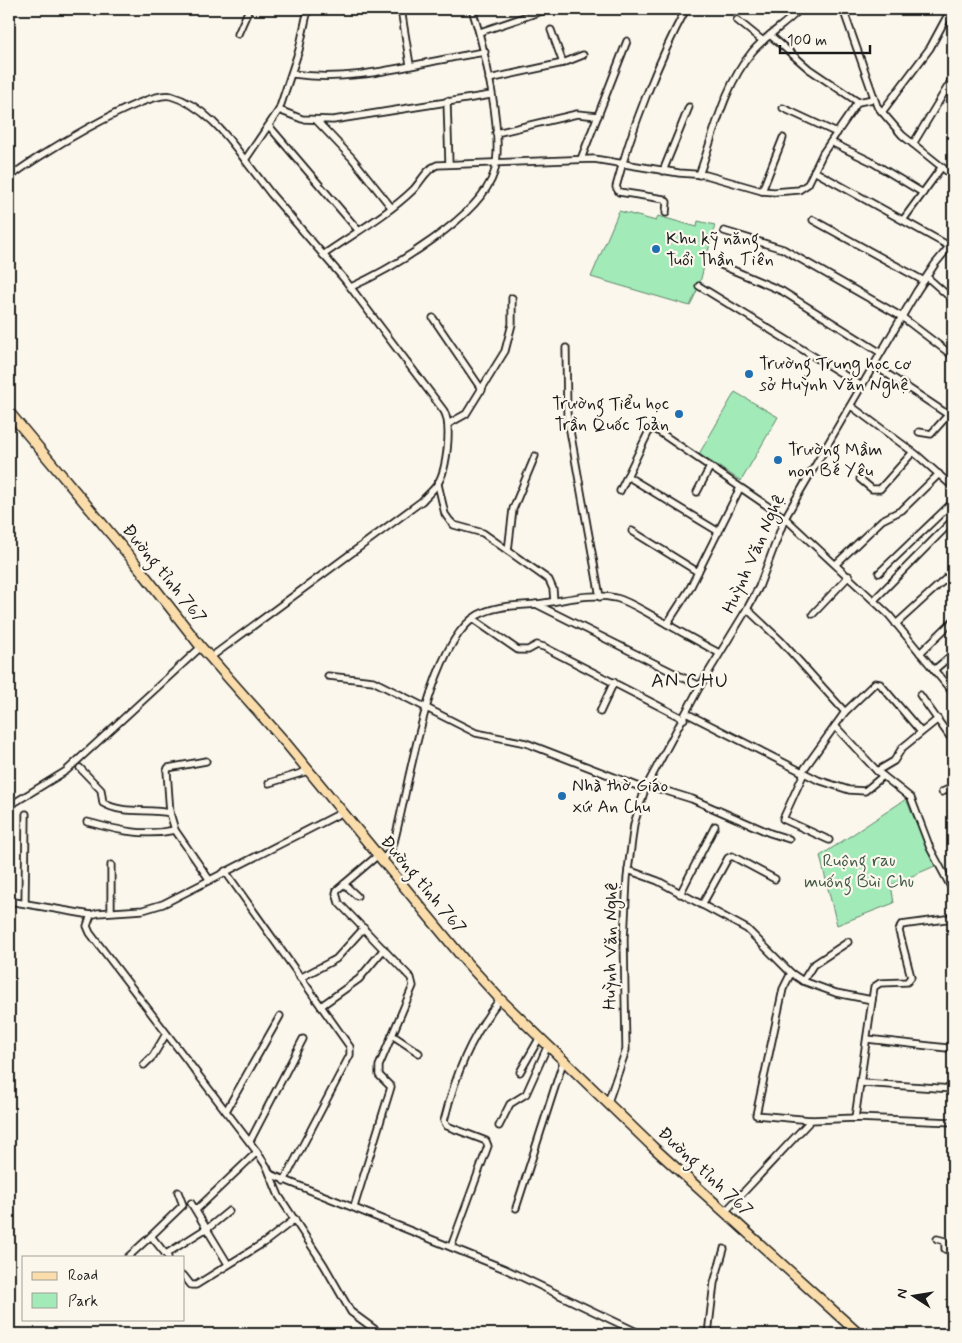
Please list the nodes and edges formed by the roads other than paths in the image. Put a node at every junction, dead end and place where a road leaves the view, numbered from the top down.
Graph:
1 (249, 9) edge
2 (308, 9) edge
3 (401, 9) edge
4 (472, 9) edge
5 (548, 9) edge
6 (686, 9) edge
7 (800, 9) edge
8 (843, 9) edge
9 (951, 9) edge
10 (737, 20) dead end
11 (551, 30) dead end
12 (480, 32) junction
13 (238, 34) dead end
14 (770, 36) junction
15 (763, 40) junction
16 (626, 41) dead end
17 (485, 52) junction
18 (583, 55) dead end
19 (563, 63) junction
20 (410, 65) junction
21 (292, 74) junction
22 (953, 78) edge
23 (489, 79) junction
24 (491, 95) junction
25 (873, 99) junction
26 (447, 101) junction
27 (858, 102) junction
28 (689, 107) dead end
29 (783, 108) dead end
30 (279, 110) junction
31 (882, 112) junction
32 (598, 116) junction
33 (316, 120) junction
34 (269, 126) junction
35 (496, 133) junction
36 (837, 133) junction
37 (783, 138) dead end
38 (831, 142) junction
39 (913, 144) junction
40 (581, 159) junction
41 (245, 160) junction
42 (497, 162) junction
43 (622, 162) junction
44 (449, 164) junction
45 (942, 168) junction
46 (663, 170) junction
47 (814, 172) junction
48 (699, 175) junction
49 (953, 176) edge
50 (9, 178) edge
51 (762, 191) junction
52 (923, 193) junction
53 (391, 207) junction
54 (666, 213) dead end
55 (813, 220) dead end
56 (903, 220) junction
57 (358, 230) junction
58 (724, 231) dead end
59 (951, 244) edge
60 (323, 254) junction
61 (721, 266) dead end
62 (926, 279) junction
63 (699, 286) dead end
64 (351, 287) junction
65 (512, 298) dead end
66 (953, 300) edge
67 (902, 317) junction
68 (433, 318) dead end
69 (566, 348) dead end
70 (881, 353) junction
71 (953, 356) edge
72 (874, 365) junction
73 (862, 386) junction
74 (482, 390) junction
75 (851, 406) junction
76 (9, 412) edge
77 (950, 416) edge
78 (448, 424) junction
79 (919, 432) dead end
80 (913, 452) junction
81 (535, 456) dead end
82 (710, 467) junction
83 (939, 474) junction
84 (627, 476) junction
85 (860, 479) dead end
86 (438, 484) junction
87 (953, 486) edge
88 (740, 488) junction
89 (620, 491) dead end
90 (697, 492) dead end
91 (953, 502) edge
92 (785, 518) junction
93 (953, 520) edge
94 (632, 531) dead end
95 (719, 532) junction
96 (508, 551) junction
97 (836, 564) junction
98 (698, 572) junction
99 (953, 572) edge
100 (879, 573) dead end
101 (849, 576) junction
102 (600, 597) junction
103 (554, 600) junction
104 (874, 600) junction
105 (536, 604) junction
106 (748, 609) junction
107 (813, 614) dead end
108 (472, 620) junction
109 (953, 621) edge
110 (667, 624) junction
111 (896, 624) junction
112 (201, 647) junction
113 (920, 653) junction
114 (719, 654) junction
115 (953, 654) edge
116 (211, 658) junction
117 (934, 670) junction
118 (328, 676) dead end
119 (614, 682) junction
120 (700, 686) junction
121 (953, 693) edge
122 (920, 696) dead end
123 (427, 709) junction
124 (600, 712) dead end
125 (846, 712) junction
126 (685, 716) junction
127 (938, 719) junction
128 (835, 726) junction
129 (921, 732) junction
130 (950, 737) dead end
131 (206, 761) dead end
132 (80, 768) dead end
133 (877, 770) junction
134 (308, 771) junction
135 (803, 773) junction
136 (883, 776) junction
137 (268, 783) dead end
138 (646, 787) junction
139 (953, 787) edge
140 (942, 792) dead end
141 (9, 806) edge
142 (170, 813) junction
143 (341, 813) junction
144 (26, 814) dead end
145 (87, 822) dead end
146 (715, 826) dead end
147 (175, 830) junction
148 (789, 839) dead end
149 (829, 840) dead end
150 (379, 858) junction
151 (111, 864) dead end
152 (628, 870) junction
153 (226, 871) junction
154 (209, 879) junction
155 (774, 879) dead end
156 (344, 884) junction
157 (953, 891) edge
158 (680, 894) junction
159 (357, 896) dead end
160 (9, 901) edge
161 (25, 903) junction
162 (702, 905) junction
163 (111, 911) junction
164 (92, 915) junction
165 (953, 918) edge
166 (364, 928) junction
167 (848, 942) dead end
168 (384, 949) junction
169 (791, 973) junction
170 (300, 978) junction
171 (803, 981) junction
172 (500, 999) junction
173 (872, 1000) junction
174 (321, 1006) junction
175 (280, 1016) dead end
176 (166, 1034) junction
177 (392, 1035) junction
178 (540, 1037) junction
179 (867, 1038) junction
180 (304, 1039) dead end
181 (548, 1044) junction
182 (947, 1048) dead end
183 (419, 1053) dead end
184 (564, 1060) junction
185 (144, 1065) dead end
186 (520, 1072) dead end
187 (861, 1083) junction
188 (953, 1089) edge
189 (608, 1102) junction
190 (226, 1111) junction
191 (855, 1118) junction
192 (811, 1120) junction
193 (953, 1122) edge
194 (499, 1126) dead end
195 (250, 1141) junction
196 (257, 1152) junction
197 (270, 1174) junction
198 (284, 1181) junction
199 (178, 1192) dead end
200 (191, 1204) dead end
201 (354, 1207) junction
202 (516, 1208) dead end
203 (196, 1210) junction
204 (229, 1211) dead end
205 (724, 1212) junction
206 (295, 1219) junction
207 (207, 1228) junction
208 (151, 1236) junction
209 (937, 1239) dead end
210 (452, 1247) junction
211 (724, 1249) dead end
212 (953, 1252) edge
213 (129, 1256) edge
214 (167, 1256) edge
215 (228, 1264) junction
216 (185, 1277) edge
217 (381, 1334) edge
218 (641, 1334) edge
219 (708, 1334) edge
220 (859, 1334) edge

1 - 13 street
2 - 21 street
3 - 20 street
4 - 12 street
5 - 12 street
6 - 43 street
7 - 14 street
8 - 25 street
9 - 31 street
10 - 15 street
11 - 19 street
12 - 17 street
14 - 15 street
14 - 27 street
15 - 48 street
16 - 32 street
17 - 20 street
17 - 23 street
18 - 19 street
19 - 23 street
20 - 21 street
21 - 30 street
22 - 39 street
23 - 24 street
24 - 26 street
24 - 35 street
25 - 27 street
25 - 31 street
26 - 33 street
26 - 44 street
27 - 36 street
28 - 46 street
29 - 36 street
30 - 33 street
30 - 34 street
31 - 39 street
32 - 35 street
32 - 40 street
33 - 53 street
34 - 41 street
34 - 57 street
35 - 42 street
36 - 38 street
37 - 51 street
38 - 47 street
38 - 52 street
39 - 45 street
40 - 42 street
40 - 43 street
41 - 50 street
41 - 60 street
42 - 44 street
42 - 64 street
43 - 46 street
43 - 54 street
44 - 53 street
45 - 49 street
45 - 52 street
46 - 48 street
47 - 51 street
47 - 56 street
48 - 51 street
52 - 56 street
53 - 57 street
55 - 62 street
56 - 59 street
57 - 60 street
58 - 67 street
59 - 62 street, Huỳnh Văn Nghệ
60 - 64 street
61 - 70 street
62 - 66 street
62 - 67 street, Huỳnh Văn Nghệ
63 - 73 street
64 - 78 street
65 - 74 street
67 - 70 street, Huỳnh Văn Nghệ
67 - 71 street
68 - 74 street
69 - 102 street
70 - 72 street, Huỳnh Văn Nghệ
72 - 73 street, Huỳnh Văn Nghệ
72 - 77 street
73 - 75 street, Huỳnh Văn Nghệ
74 - 78 street
75 - 80 street
75 - 92 street, Huỳnh Văn Nghệ
76 - 112 main road, Đường tỉnh 767
77 - 79 street
78 - 86 street
80 - 83 street
80 - 85 street
81 - 96 street
82 - 84 street
82 - 88 street
82 - 90 street
83 - 87 street
83 - 97 street
84 - 89 street
84 - 95 street
86 - 96 street
86 - 116 street
88 - 92 street
88 - 95 street
91 - 100 street
92 - 97 street
92 - 106 street, Huỳnh Văn Nghệ
93 - 104 street
94 - 98 street
95 - 98 street
96 - 103 street
97 - 101 street
98 - 110 street
99 - 111 street
101 - 104 street
101 - 107 street
102 - 103 street
102 - 110 street
103 - 105 street
104 - 111 street
105 - 108 street
105 - 120 street
106 - 114 street, Huỳnh Văn Nghệ
106 - 125 street
108 - 119 street
108 - 123 street
109 - 113 street
110 - 114 street
111 - 113 street
112 - 116 main road, Đường tỉnh 767
112 - 141 street
113 - 117 street
114 - 120 street, Huỳnh Văn Nghệ
115 - 117 street
116 - 134 main road, Đường tỉnh 767
117 - 121 street
118 - 123 street
119 - 124 street
119 - 126 street
120 - 126 street, Huỳnh Văn Nghệ
122 - 127 street
123 - 138 street
123 - 150 street
125 - 128 street
125 - 129 street
126 - 135 street
126 - 138 street, Huỳnh Văn Nghệ
127 - 129 street
127 - 130 street
128 - 133 street
128 - 135 street
129 - 133 street
131 - 142 street
132 - 142 street
133 - 136 street
134 - 137 street
134 - 143 main road, Đường tỉnh 767
135 - 136 street
135 - 149 street
136 - 157 street
138 - 148 street
138 - 152 street, Huỳnh Văn Nghệ
139 - 140 street
142 - 147 street
143 - 150 main road, Đường tỉnh 767
143 - 153 street
144 - 161 street
145 - 147 street
146 - 158 street
147 - 154 street
150 - 156 street
150 - 172 main road, Đường tỉnh 767
151 - 163 street
152 - 158 street
152 - 189 street, Huỳnh Văn Nghệ
153 - 154 street
153 - 170 street
154 - 163 street
155 - 162 street
156 - 159 street
156 - 166 street
158 - 162 street
160 - 161 street
161 - 164 street
162 - 169 street
163 - 164 street
164 - 176 street
165 - 173 street
166 - 168 street
166 - 170 street
167 - 171 street
168 - 174 street
168 - 177 street
169 - 171 street
169 - 192 street
170 - 174 street
171 - 173 street
172 - 178 main road, Đường tỉnh 767
172 - 210 street
173 - 179 street
174 - 198 street
175 - 190 street
176 - 185 street
176 - 190 street
177 - 183 street
177 - 201 street
178 - 181 main road, Đường tỉnh 767
178 - 186 street
179 - 182 street
179 - 187 street
180 - 195 street
181 - 184 main road, Đường tỉnh 767
181 - 194 street
184 - 189 main road, Đường tỉnh 767
184 - 202 street
187 - 188 street
187 - 191 street
189 - 205 main road, Đường tỉnh 767
190 - 195 street
191 - 192 street
191 - 193 street
192 - 205 street
195 - 196 street
196 - 197 street
196 - 203 street
197 - 198 street
197 - 206 street
198 - 201 street
199 - 208 street
200 - 203 street
201 - 210 street
203 - 207 street
204 - 207 street
205 - 220 main road, Đường tỉnh 767
206 - 215 street
206 - 217 street
207 - 214 street
207 - 215 street
208 - 213 street
208 - 214 street
209 - 212 street
210 - 218 street
211 - 219 street
215 - 216 street

